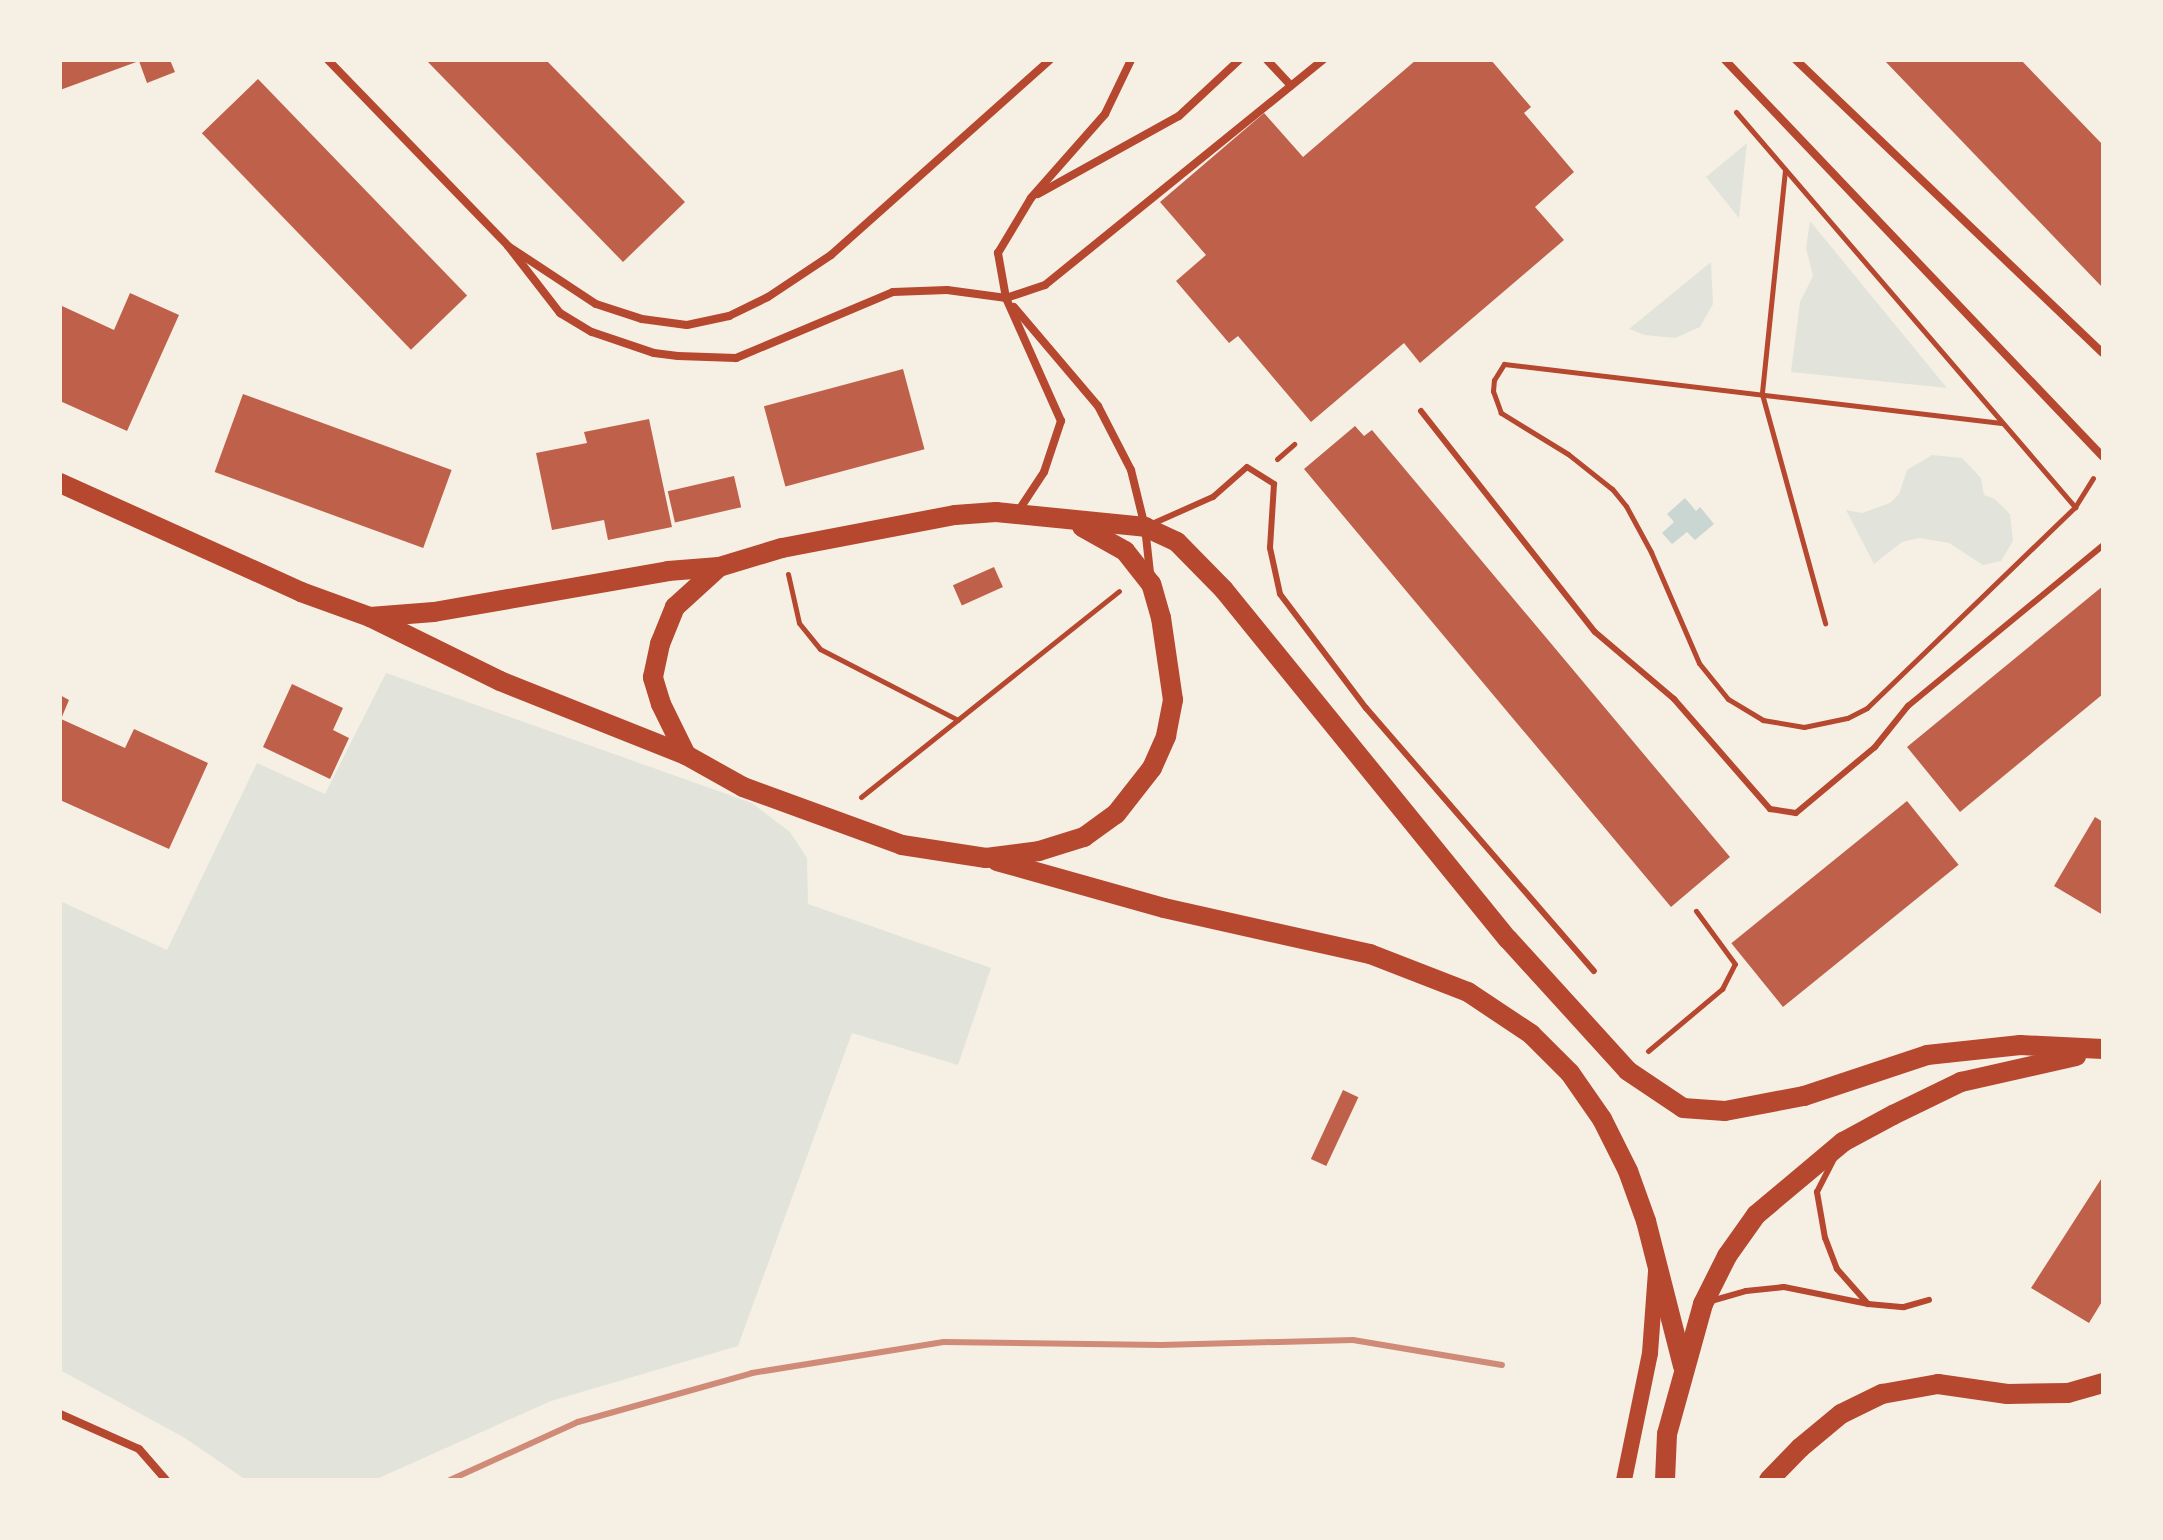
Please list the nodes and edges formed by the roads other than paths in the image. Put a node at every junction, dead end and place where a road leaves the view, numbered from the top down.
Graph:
1 (328, 60) edge
2 (1050, 60) edge
3 (1131, 60) edge
4 (1239, 60) edge
5 (1267, 60) edge
6 (1323, 60) edge
7 (1725, 60) edge
8 (1796, 60) edge
9 (1291, 86) junction
10 (1031, 198) junction
11 (508, 246) junction
12 (1006, 298) junction
13 (2103, 353) edge
14 (1421, 411) dead end
15 (2103, 457) edge
16 (60, 483) edge
17 (1017, 514) junction
18 (1064, 519) junction
19 (1145, 527) junction
20 (2103, 545) edge
21 (719, 567) junction
22 (1151, 584) junction
23 (370, 617) junction
24 (686, 755) junction
25 (986, 858) junction
26 (1594, 971) dead end
27 (2103, 1050) edge
28 (1843, 1142) junction
29 (1656, 1271) junction
30 (1929, 1300) dead end
31 (1703, 1304) junction
32 (1868, 1304) junction
33 (1683, 1366) junction
34 (2103, 1383) edge
35 (60, 1414) edge
36 (166, 1480) edge
37 (1624, 1480) edge
38 (1665, 1480) edge
39 (1769, 1480) edge

1 - 11 street
2 - 11 street
3 - 10 street
4 - 10 street
5 - 9 street
6 - 9 street
7 - 15 street
8 - 13 street
9 - 12 street
10 - 12 street
11 - 12 street
12 - 17 street
12 - 19 street
14 - 20 lane
16 - 23 main road
17 - 18 main road
17 - 21 main road
18 - 19 main road
18 - 22 main road
19 - 22 street
19 - 26 lane
19 - 27 main road
21 - 23 main road
21 - 24 main road
22 - 25 main road
23 - 24 main road
24 - 25 main road
25 - 29 main road
27 - 28 main road
28 - 31 main road
28 - 32 lane
29 - 33 main road
29 - 37 main road
30 - 32 lane
31 - 32 lane
31 - 33 main road
33 - 38 main road
34 - 39 main road
35 - 36 street

